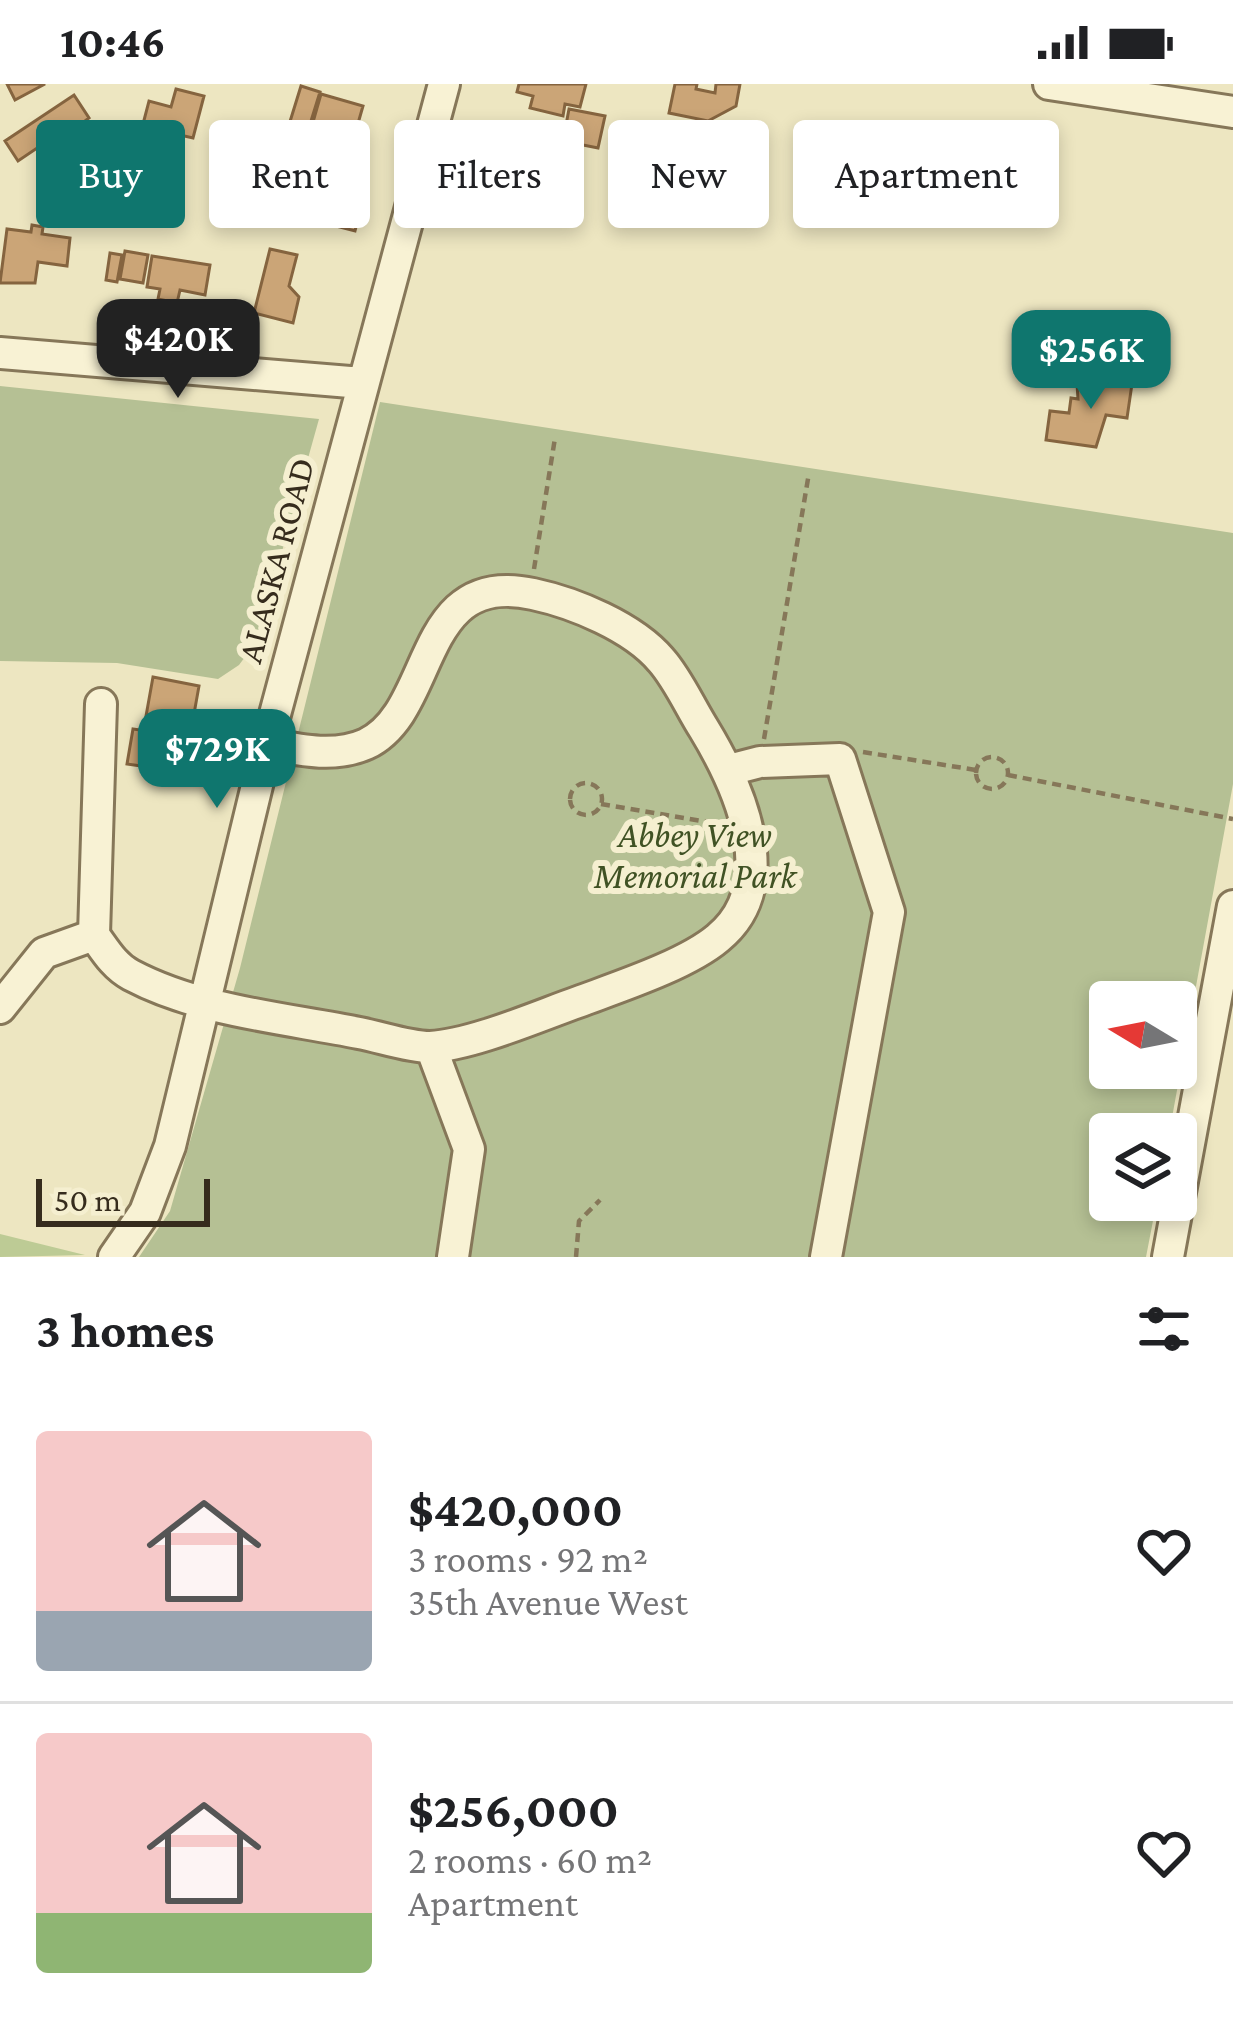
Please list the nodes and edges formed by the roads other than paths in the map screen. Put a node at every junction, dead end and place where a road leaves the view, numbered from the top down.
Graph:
1 (1049, 84) edge
2 (440, 85) edge
3 (1233, 112) edge
4 (0, 353) edge
5 (362, 383) junction
6 (101, 704) dead end
7 (267, 744) junction
8 (729, 770) junction
9 (1233, 906) edge
10 (94, 935) junction
11 (206, 1003) junction
12 (0, 1008) edge
13 (431, 1047) junction
14 (114, 1257) edge
15 (454, 1257) edge
16 (826, 1257) edge
17 (1168, 1257) edge

1 - 3 street
2 - 5 street, ALASKA ROAD
4 - 5 street
5 - 7 street, ALASKA ROAD
6 - 10 street
7 - 8 street
7 - 11 street, ALASKA ROAD
8 - 13 street
8 - 16 street
9 - 17 street
10 - 11 street
10 - 12 street
11 - 13 street
11 - 14 street, ALASKA ROAD
13 - 15 street

